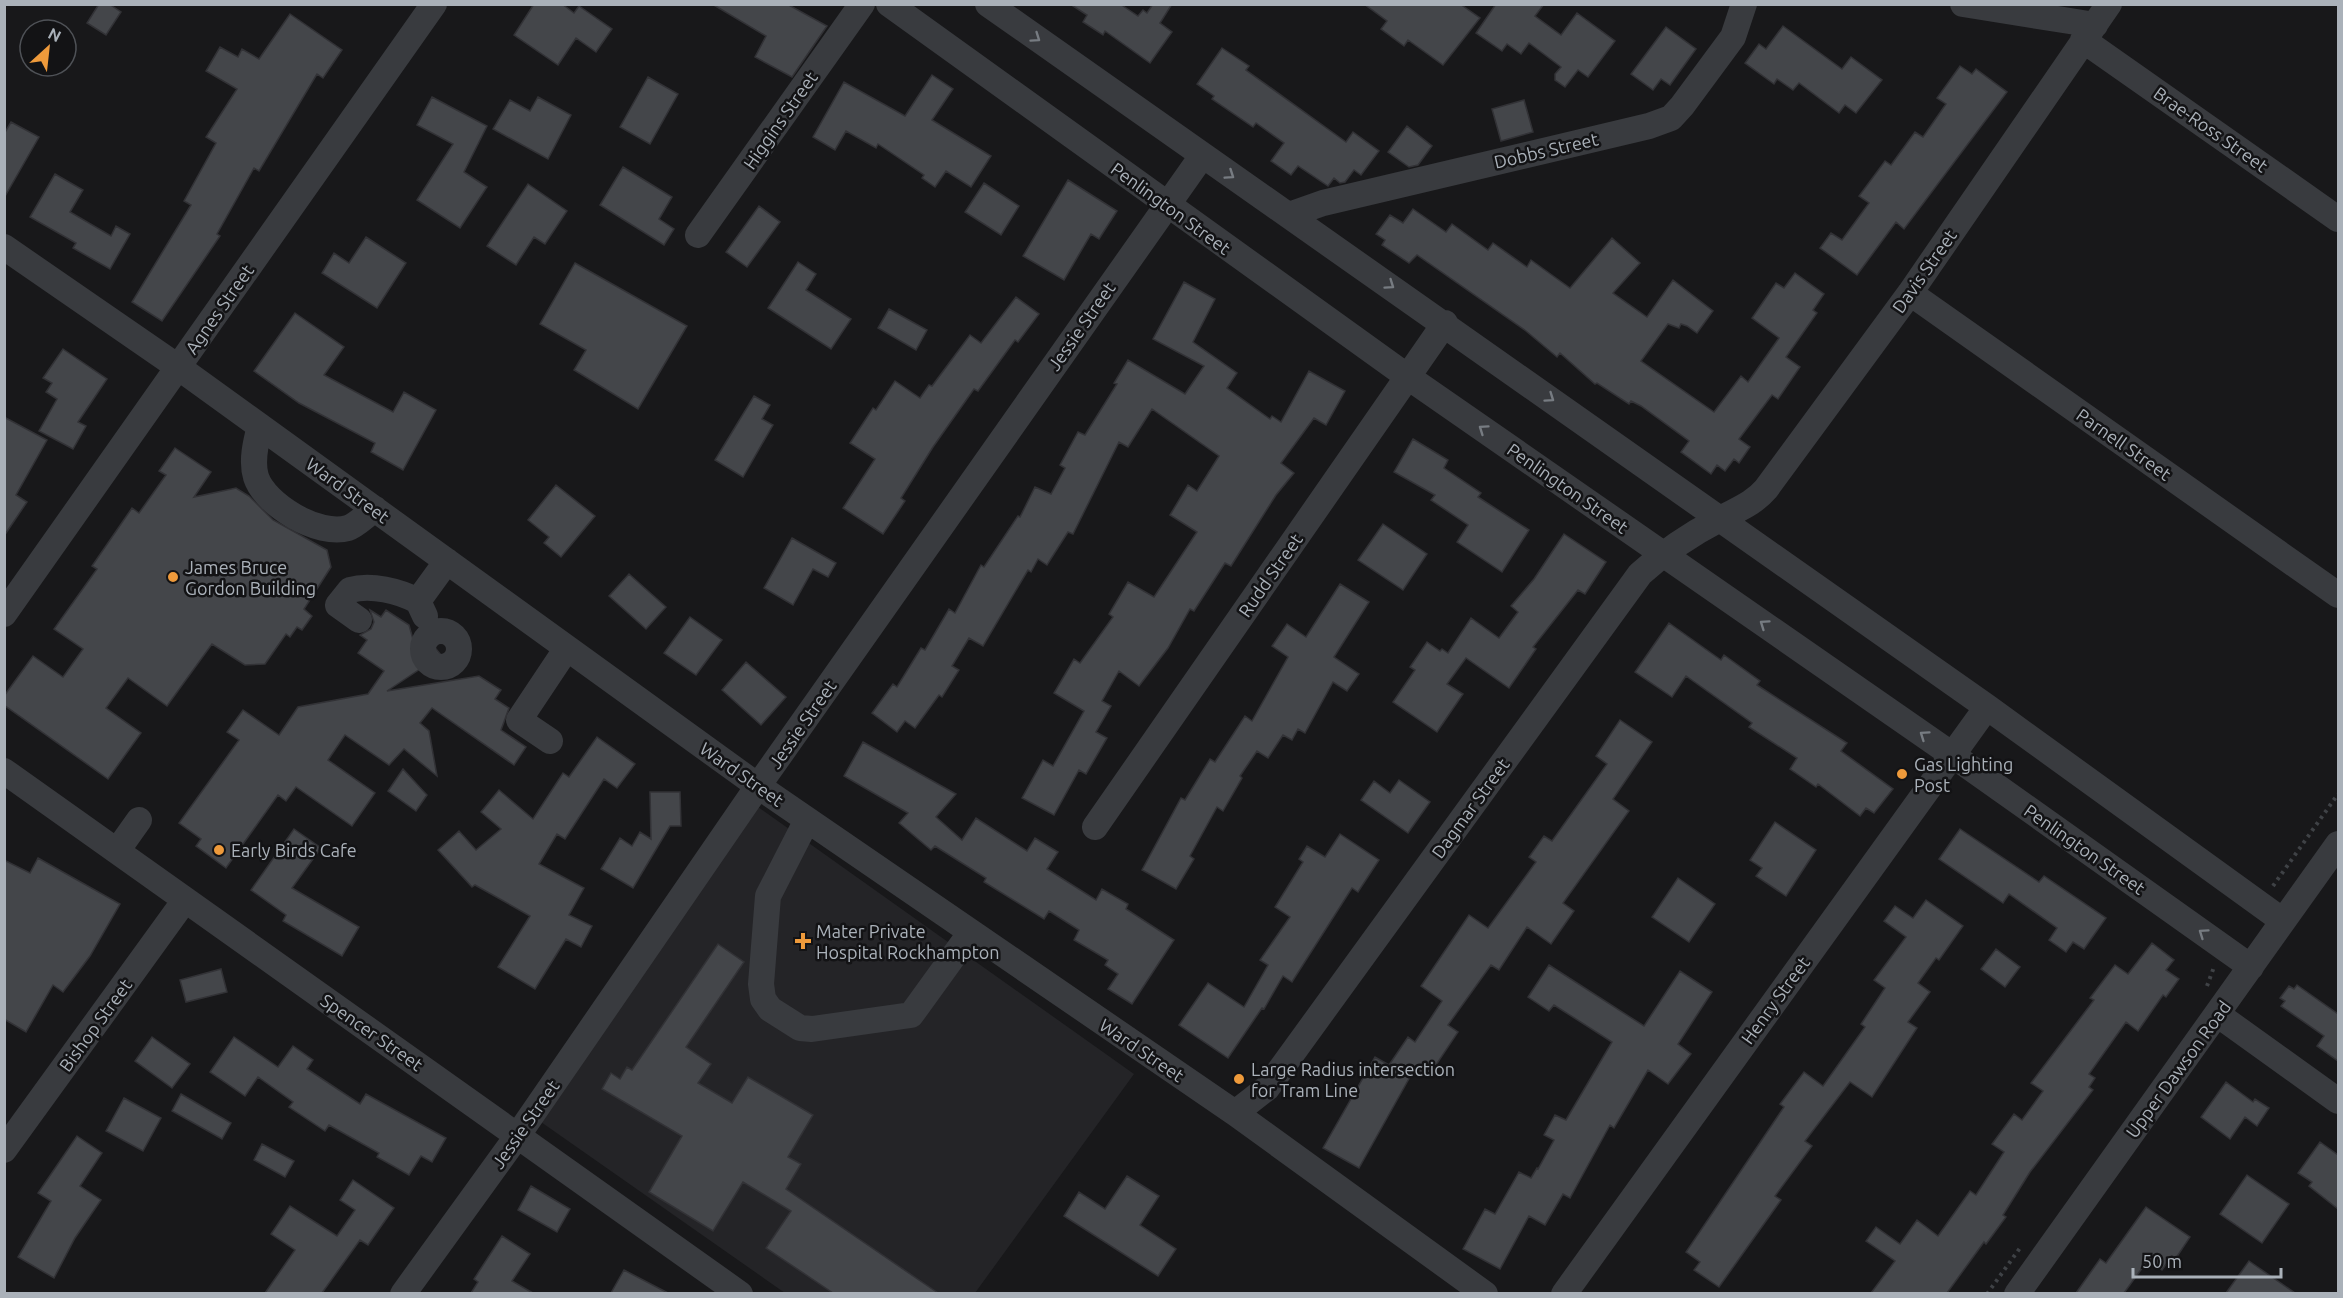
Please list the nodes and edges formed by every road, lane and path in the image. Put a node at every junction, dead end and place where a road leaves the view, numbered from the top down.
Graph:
1 (434, 4) edge
2 (862, 4) edge
3 (889, 4) edge
4 (988, 4) edge
5 (1744, 4) edge
6 (1963, 4) edge
7 (2096, 23) edge
8 (1202, 156) junction
9 (1167, 205) junction
10 (1289, 215) junction
11 (2338, 219) edge
12 (698, 235) dead end
13 (4, 247) edge
14 (1910, 293) junction
15 (1444, 323) junction
16 (178, 367) junction
17 (1408, 377) junction
18 (261, 426) junction
19 (375, 509) junction
20 (1720, 519) junction
21 (1662, 553) junction
22 (447, 561) junction
23 (2338, 595) edge
24 (418, 601) junction
25 (4, 614) edge
26 (359, 620) dead end
27 (431, 635) dead end
28 (567, 648) junction
29 (1987, 707) junction
30 (550, 741) dead end
31 (1951, 754) junction
32 (4, 771) edge
33 (758, 786) junction
34 (2338, 794) edge
35 (139, 820) dead end
36 (807, 820) junction
37 (1095, 827) dead end
38 (2338, 844) edge
39 (117, 851) junction
40 (185, 900) junction
41 (2260, 904) junction
42 (2283, 921) junction
43 (971, 932) junction
44 (2226, 949) junction
45 (2251, 967) junction
46 (2204, 992) dead end
47 (2217, 1014) junction
48 (2338, 1101) edge
49 (1235, 1113) junction
50 (518, 1135) junction
51 (4, 1150) edge
52 (2021, 1246) dead end
53 (725, 1289) edge
54 (403, 1293) edge
55 (1485, 1293) edge
56 (1564, 1293) edge
57 (1987, 1293) edge
58 (2017, 1293) edge

1 - 16 street, Agnes Street
2 - 12 street, Higgins Street
3 - 9 street, Penlington Street
4 -> 8 street
5 - 10 street, Dobbs Street
6 - 7 street
7 - 11 street, Brae-Ross Street
7 - 14 street, Davis Street
8 - 9 street, Jessie Street
8 -> 10 street
9 - 17 street, Penlington Street
9 - 33 street, Jessie Street
10 -> 15 street
13 - 16 street, Ward Street
14 - 20 street, Davis Street
14 - 23 street, Parnell Street
15 - 17 street, Rudd Street
15 -> 20 street
16 - 18 street, Ward Street
16 - 25 street, Agnes Street
21 -> 17 street, Penlington Street
17 - 37 street, Rudd Street
18 - 19 street, Ward Street
18 - 19 street
19 - 22 street, Ward Street
20 - 21 street, Dagmar Street
20 - 29 street
31 -> 21 street, Penlington Street
21 - 49 street, Dagmar Street
22 - 24 street
22 - 28 street, Ward Street
24 - 26 street
24 - 27 street
28 - 30 street
28 - 33 street, Ward Street
29 - 31 street, Henry Street
29 - 41 street
44 -> 31 street, Penlington Street
31 - 56 street, Henry Street
32 - 39 street, Spencer Street
33 - 36 street, Ward Street
33 - 50 street, Jessie Street
34 - 41 path
35 - 39 street
36 - 43 street, Ward Street
36 - 43 street
38 - 42 street, Upper Dawson Road
39 - 40 street, Spencer Street
40 - 50 street, Spencer Street
40 - 51 street, Bishop Street
41 - 42 street
42 - 45 street, Upper Dawson Road
43 - 49 street, Ward Street
44 - 45 street, Penlington Street
44 - 46 path
45 - 47 street, Upper Dawson Road
47 - 48 street
47 - 58 street, Upper Dawson Road
49 - 55 street, Ward Street
50 - 53 street, Spencer Street
50 - 54 street, Jessie Street
52 - 57 path

